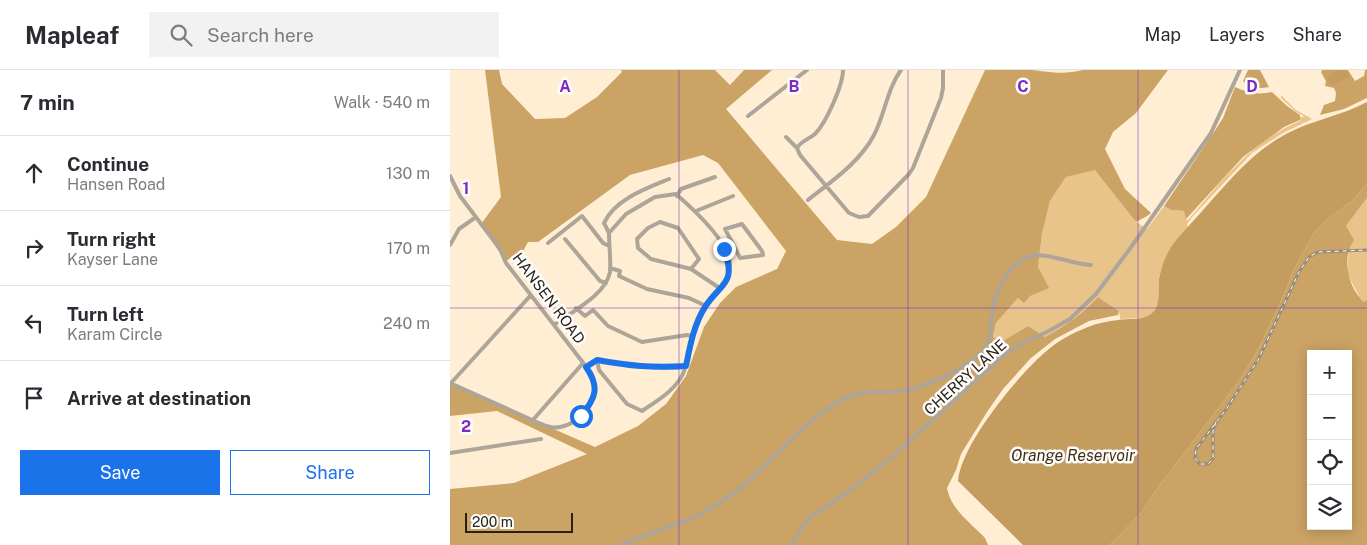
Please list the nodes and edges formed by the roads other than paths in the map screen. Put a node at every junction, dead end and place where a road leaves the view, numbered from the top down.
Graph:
1 (806, 70) edge
2 (842, 70) edge
3 (901, 70) edge
4 (943, 70) edge
5 (1240, 70) edge
6 (748, 116) dead end
7 (786, 137) dead end
8 (797, 148) junction
9 (450, 176) edge
10 (715, 177) dead end
11 (669, 179) dead end
12 (826, 186) junction
13 (678, 196) junction
14 (734, 196) dead end
15 (808, 200) dead end
16 (696, 212) junction
17 (476, 217) junction
18 (608, 233) junction
19 (565, 239) dead end
20 (450, 243) edge
21 (548, 243) dead end
22 (609, 246) junction
23 (734, 246) junction
24 (724, 249) junction
25 (1090, 264) dead end
26 (610, 268) junction
27 (691, 269) junction
28 (606, 283) junction
29 (721, 289) junction
30 (531, 295) junction
31 (706, 306) junction
32 (576, 308) junction
33 (554, 325) junction
34 (693, 336) junction
35 (597, 360) junction
36 (583, 362) junction
37 (686, 366) junction
38 (586, 367) junction
39 (451, 383) edge
40 (532, 421) junction
41 (540, 439) dead end
42 (450, 453) edge
43 (621, 545) edge
44 (791, 545) edge

1 - 6 street
2 - 8 street
3 - 12 street
4 - 12 street
5 - 44 street, CHERRY LANE
7 - 8 street
8 - 12 street
9 - 17 street, HANSEN ROAD
10 - 13 street
11 - 18 street
12 - 15 street
13 - 16 street
13 - 18 street
14 - 16 street
16 - 24 street
17 - 20 street
17 - 30 street, HANSEN ROAD
18 - 22 street
19 - 28 street
21 - 22 street
22 - 26 street
23 - 23 street
23 - 24 street
24 - 29 street
25 - 43 street
26 - 28 street
26 - 31 street
27 - 27 street
27 - 29 street
28 - 32 street
29 - 31 street
30 - 33 street, HANSEN ROAD
30 - 39 street
31 - 34 street
32 - 33 street
32 - 34 street
33 - 36 street, HANSEN ROAD
34 - 37 street
35 - 37 street
35 - 37 street
35 - 38 street
36 - 38 street, HANSEN ROAD
36 - 40 street
38 - 40 street, HANSEN ROAD
39 - 40 street, HANSEN ROAD
41 - 42 street

